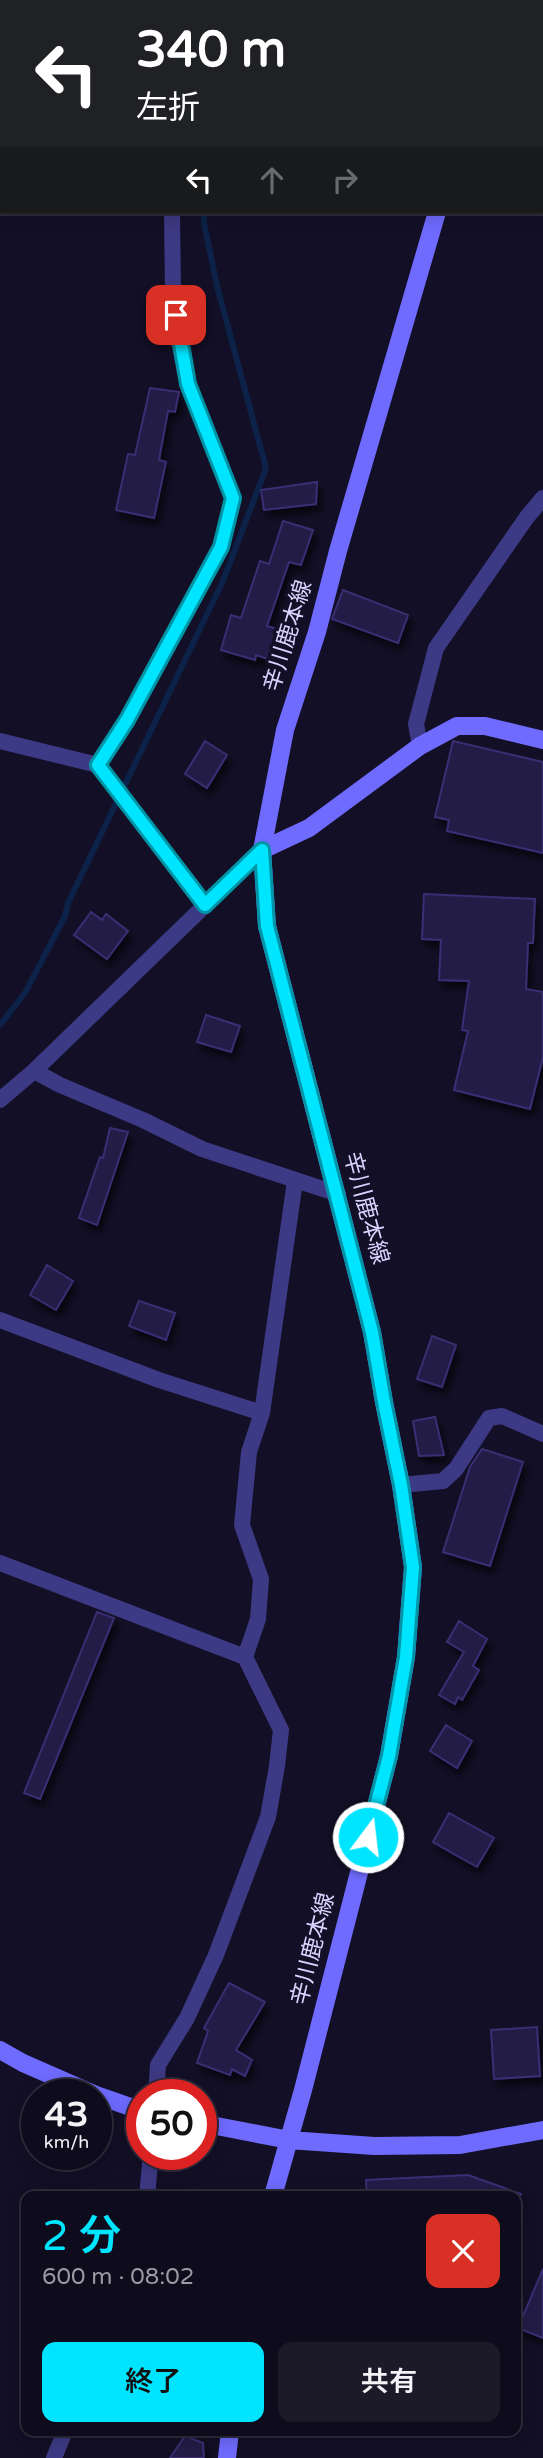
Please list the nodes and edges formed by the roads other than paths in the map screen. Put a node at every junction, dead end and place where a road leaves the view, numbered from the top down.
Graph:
1 (172, 214) edge
2 (436, 214) edge
3 (543, 499) edge
4 (543, 740) edge
5 (0, 741) edge
6 (420, 746) junction
7 (98, 765) junction
8 (262, 850) junction
9 (205, 905) junction
10 (34, 1071) junction
11 (0, 1100) edge
12 (295, 1181) junction
13 (338, 1194) junction
14 (0, 1320) edge
15 (262, 1413) junction
16 (543, 1434) edge
17 (401, 1485) junction
18 (0, 1563) edge
19 (245, 1657) junction
20 (0, 2050) edge
21 (60, 2079) edge
22 (157, 2079) edge
23 (217, 2126) edge
24 (543, 2130) edge
25 (289, 2140) junction
26 (150, 2170) edge
27 (148, 2191) edge
28 (274, 2191) edge
29 (63, 2436) edge
30 (229, 2436) edge
31 (54, 2458) edge
32 (227, 2458) edge

1 - 7 street
2 - 8 main road, 辛川鹿本線
3 - 6 street
4 - 6 main road
5 - 7 street
6 - 8 main road
7 - 9 street
8 - 9 street
8 - 13 main road, 辛川鹿本線
9 - 10 street
10 - 11 street
10 - 12 street
12 - 13 street
12 - 15 street
13 - 17 main road, 辛川鹿本線
14 - 15 street
15 - 19 street
16 - 17 street
17 - 25 main road, 辛川鹿本線
18 - 19 street
19 - 22 street
20 - 21 main road
23 - 25 main road
24 - 25 main road
25 - 28 main road, 辛川鹿本線
26 - 27 street
29 - 31 street
30 - 32 main road

